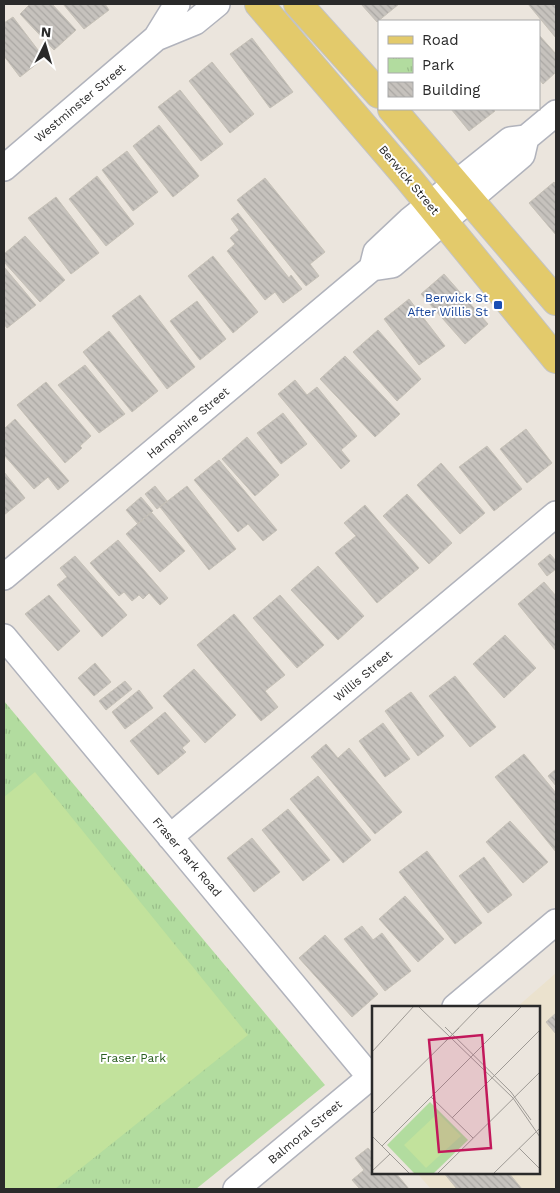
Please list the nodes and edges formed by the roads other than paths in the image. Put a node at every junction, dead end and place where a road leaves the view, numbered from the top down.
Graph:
1 (178, 4) edge
2 (217, 4) edge
3 (258, 4) edge
4 (298, 4) edge
5 (156, 38) junction
6 (378, 93) edge
7 (393, 110) edge
8 (556, 113) edge
9 (4, 168) edge
10 (464, 191) junction
11 (436, 213) junction
12 (556, 301) edge
13 (556, 359) edge
14 (556, 514) edge
15 (4, 577) edge
16 (4, 637) edge
17 (170, 837) junction
18 (556, 922) edge
19 (456, 1006) edge
20 (372, 1076) edge
21 (236, 1189) edge

1 - 5 street, Westminster Street
2 - 5 street, Westminster Street
3 - 11 main road, Berwick Street
4 - 6 main road
5 - 9 street, Westminster Street
7 - 10 main road
8 - 10 street, Hampshire Street
10 - 11 street, Hampshire Street
10 - 12 main road
11 - 13 main road, Berwick Street
11 - 15 street, Hampshire Street
14 - 17 street, Willis Street
16 - 17 street, Fraser Park Road
17 - 20 street, Fraser Park Road
18 - 19 street
20 - 21 street, Balmoral Street

